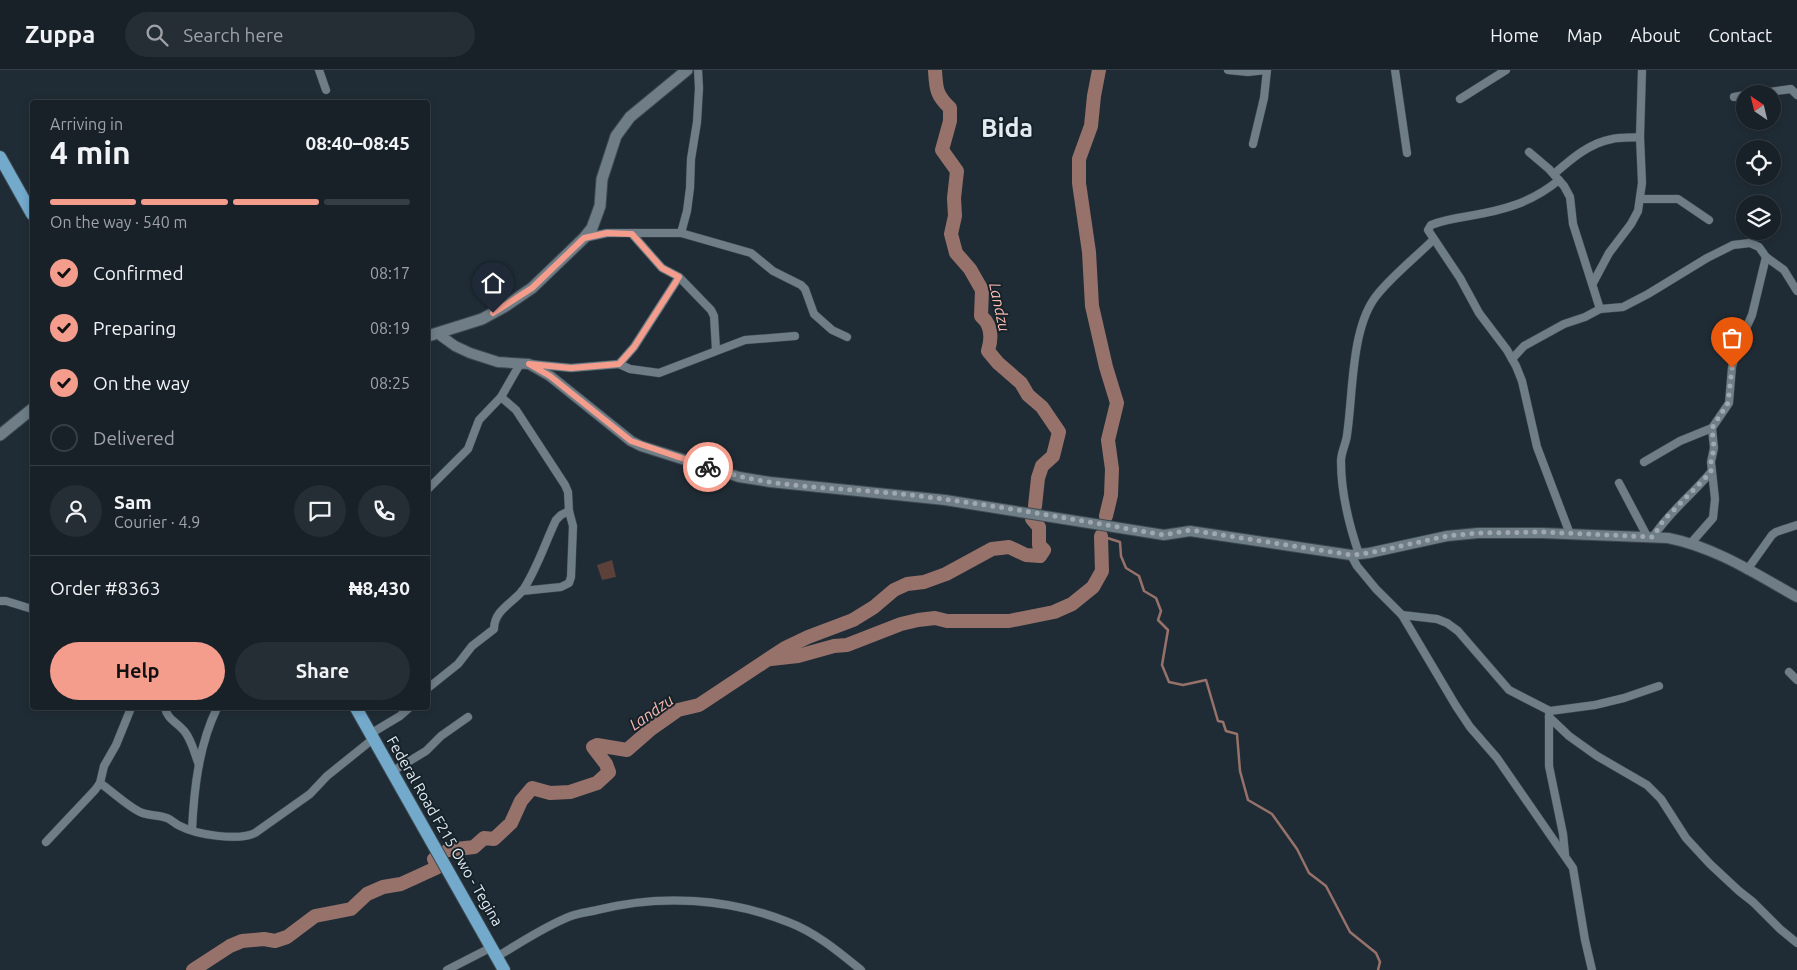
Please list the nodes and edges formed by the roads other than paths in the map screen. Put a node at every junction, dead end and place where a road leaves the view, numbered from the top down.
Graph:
1 (319, 70) edge
2 (687, 70) edge
3 (698, 70) edge
4 (1228, 70) edge
5 (1267, 70) edge
6 (1395, 70) edge
7 (1506, 70) edge
8 (1642, 70) edge
9 (326, 90) dead end
10 (1781, 90) edge
11 (1797, 95) edge
12 (1460, 99) dead end
13 (1640, 137) junction
14 (1253, 144) dead end
15 (1529, 152) dead end
16 (1406, 153) dead end
17 (0, 157) edge
18 (1556, 177) junction
19 (1641, 198) junction
20 (30, 210) edge
21 (1709, 220) dead end
22 (681, 233) junction
23 (632, 234) junction
24 (584, 238) junction
25 (1434, 240) junction
26 (1766, 257) junction
27 (679, 277) junction
28 (1593, 283) junction
29 (1797, 291) edge
30 (1600, 309) junction
31 (432, 334) edge
32 (795, 336) dead end
33 (847, 336) dead end
34 (716, 350) junction
35 (1512, 359) junction
36 (525, 364) junction
37 (619, 364) junction
38 (501, 397) junction
39 (30, 411) edge
40 (1712, 428) junction
41 (0, 435) edge
42 (1644, 462) dead end
43 (1711, 472) junction
44 (1619, 483) dead end
45 (430, 487) edge
46 (569, 511) junction
47 (1797, 525) edge
48 (1570, 534) junction
49 (1650, 537) junction
50 (1691, 543) junction
51 (1355, 554) junction
52 (1747, 570) junction
53 (522, 591) junction
54 (1797, 597) edge
55 (0, 601) edge
56 (30, 608) edge
57 (1402, 615) junction
58 (1789, 672) dead end
59 (1797, 680) edge
60 (430, 686) edge
61 (1659, 686) dead end
62 (130, 710) edge
63 (166, 710) edge
64 (216, 710) edge
65 (357, 710) edge
66 (407, 710) edge
67 (1549, 714) junction
68 (468, 717) dead end
69 (372, 736) junction
70 (199, 766) junction
71 (393, 771) junction
72 (100, 783) junction
73 (192, 830) junction
74 (46, 842) dead end
75 (1565, 855) junction
76 (1797, 943) edge
77 (495, 952) junction
78 (447, 970) edge
79 (504, 970) edge
80 (861, 970) edge
81 (1592, 970) edge

1 - 9 street
2 - 24 main road
3 - 22 street
4 - 5 street
5 - 14 street
6 - 16 street
7 - 12 street
8 - 13 street
10 - 11 street
13 - 18 street
13 - 19 street
15 - 18 street
17 - 20 main road
18 - 25 street
18 - 28 street
19 - 21 street
19 - 28 street
22 - 23 street
22 - 33 street
23 - 24 street
23 - 27 street
24 - 31 main road
25 - 35 street
25 - 51 street
26 - 29 street
26 - 30 street
26 - 40 street
27 - 34 street
27 - 37 street
28 - 30 street
30 - 35 street
31 - 36 street
32 - 34 street
34 - 37 street
35 - 48 street
36 - 37 street
36 - 38 street
36 - 51 street
38 - 45 street
38 - 46 street
39 - 41 main road
40 - 42 street
40 - 43 street
43 - 49 street
43 - 50 street
44 - 49 street
46 - 53 street
46 - 53 street
47 - 52 street
48 - 49 street
48 - 51 street
49 - 50 street
50 - 52 street
51 - 57 street
52 - 54 street
53 - 60 street
55 - 56 street
57 - 67 street
57 - 75 street
58 - 59 street
61 - 67 street
62 - 72 street
63 - 70 street
64 - 70 street
65 - 69 main road, Federal Road F215 Owo - Tegina
66 - 69 street
67 - 75 street
67 - 76 street
68 - 71 street
69 - 71 main road, Federal Road F215 Owo - Tegina
69 - 73 street
70 - 73 street
71 - 77 main road, Federal Road F215 Owo - Tegina
72 - 73 street
72 - 74 street
75 - 81 street
77 - 78 street
77 - 79 main road, Federal Road F215 Owo - Tegina
77 - 80 street

